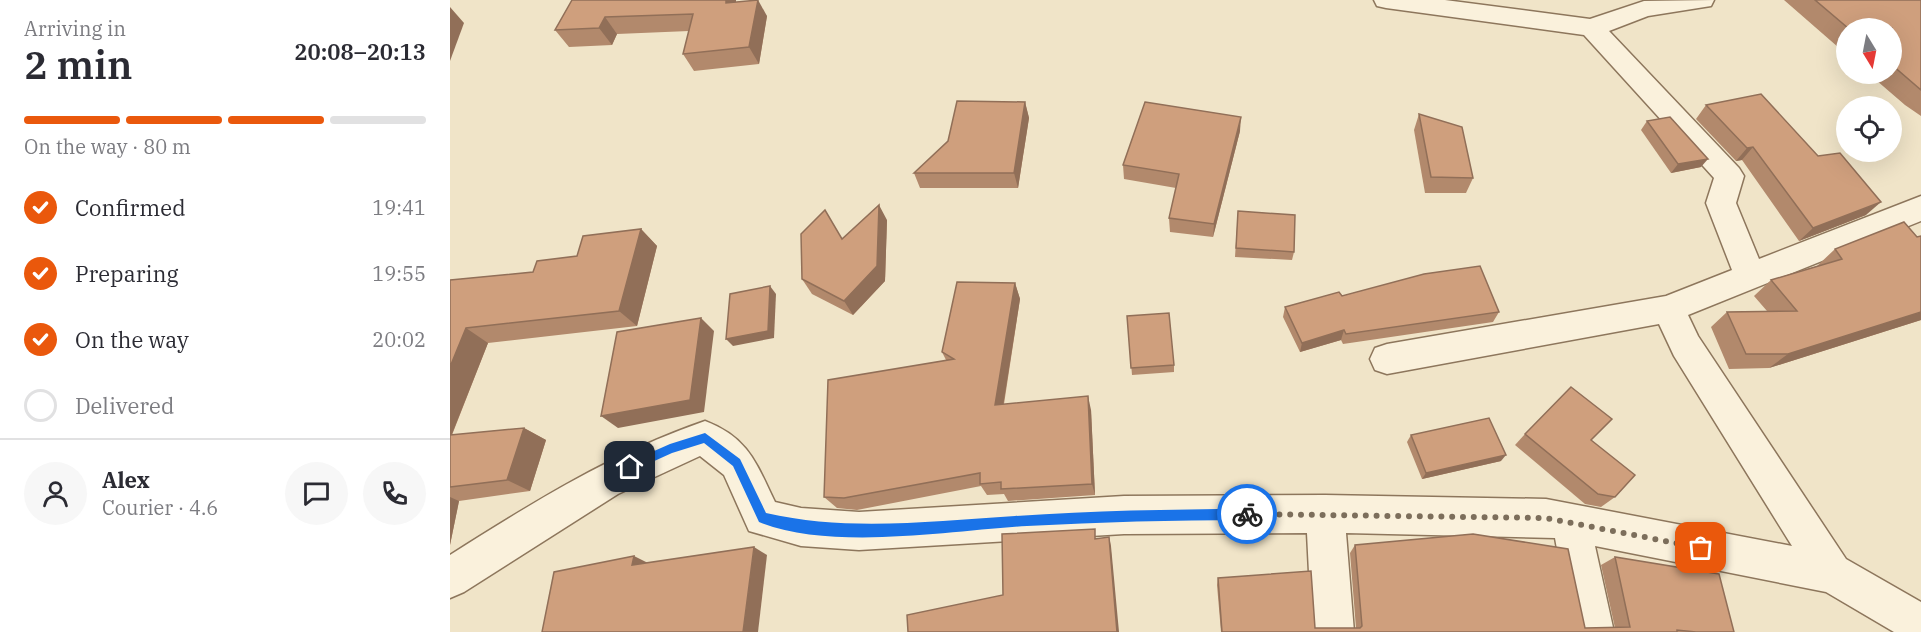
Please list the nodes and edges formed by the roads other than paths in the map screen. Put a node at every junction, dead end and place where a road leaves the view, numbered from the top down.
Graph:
1 (1386, 0) edge
2 (1702, 0) edge
3 (1642, 4) edge
4 (1592, 28) junction
5 (1921, 208) edge
6 (1751, 277) junction
7 (1668, 309) junction
8 (1387, 359) dead end
9 (1325, 514) junction
10 (1571, 524) junction
11 (1832, 573) junction
12 (450, 578) edge
13 (1921, 625) edge
14 (1333, 632) edge
15 (1593, 632) edge

1 - 4 street
2 - 3 street
3 - 4 street
4 - 6 street
5 - 6 street
6 - 7 street
7 - 8 street
7 - 11 street
9 - 10 street
9 - 12 street
9 - 14 street
10 - 11 street
10 - 15 street
11 - 13 street

